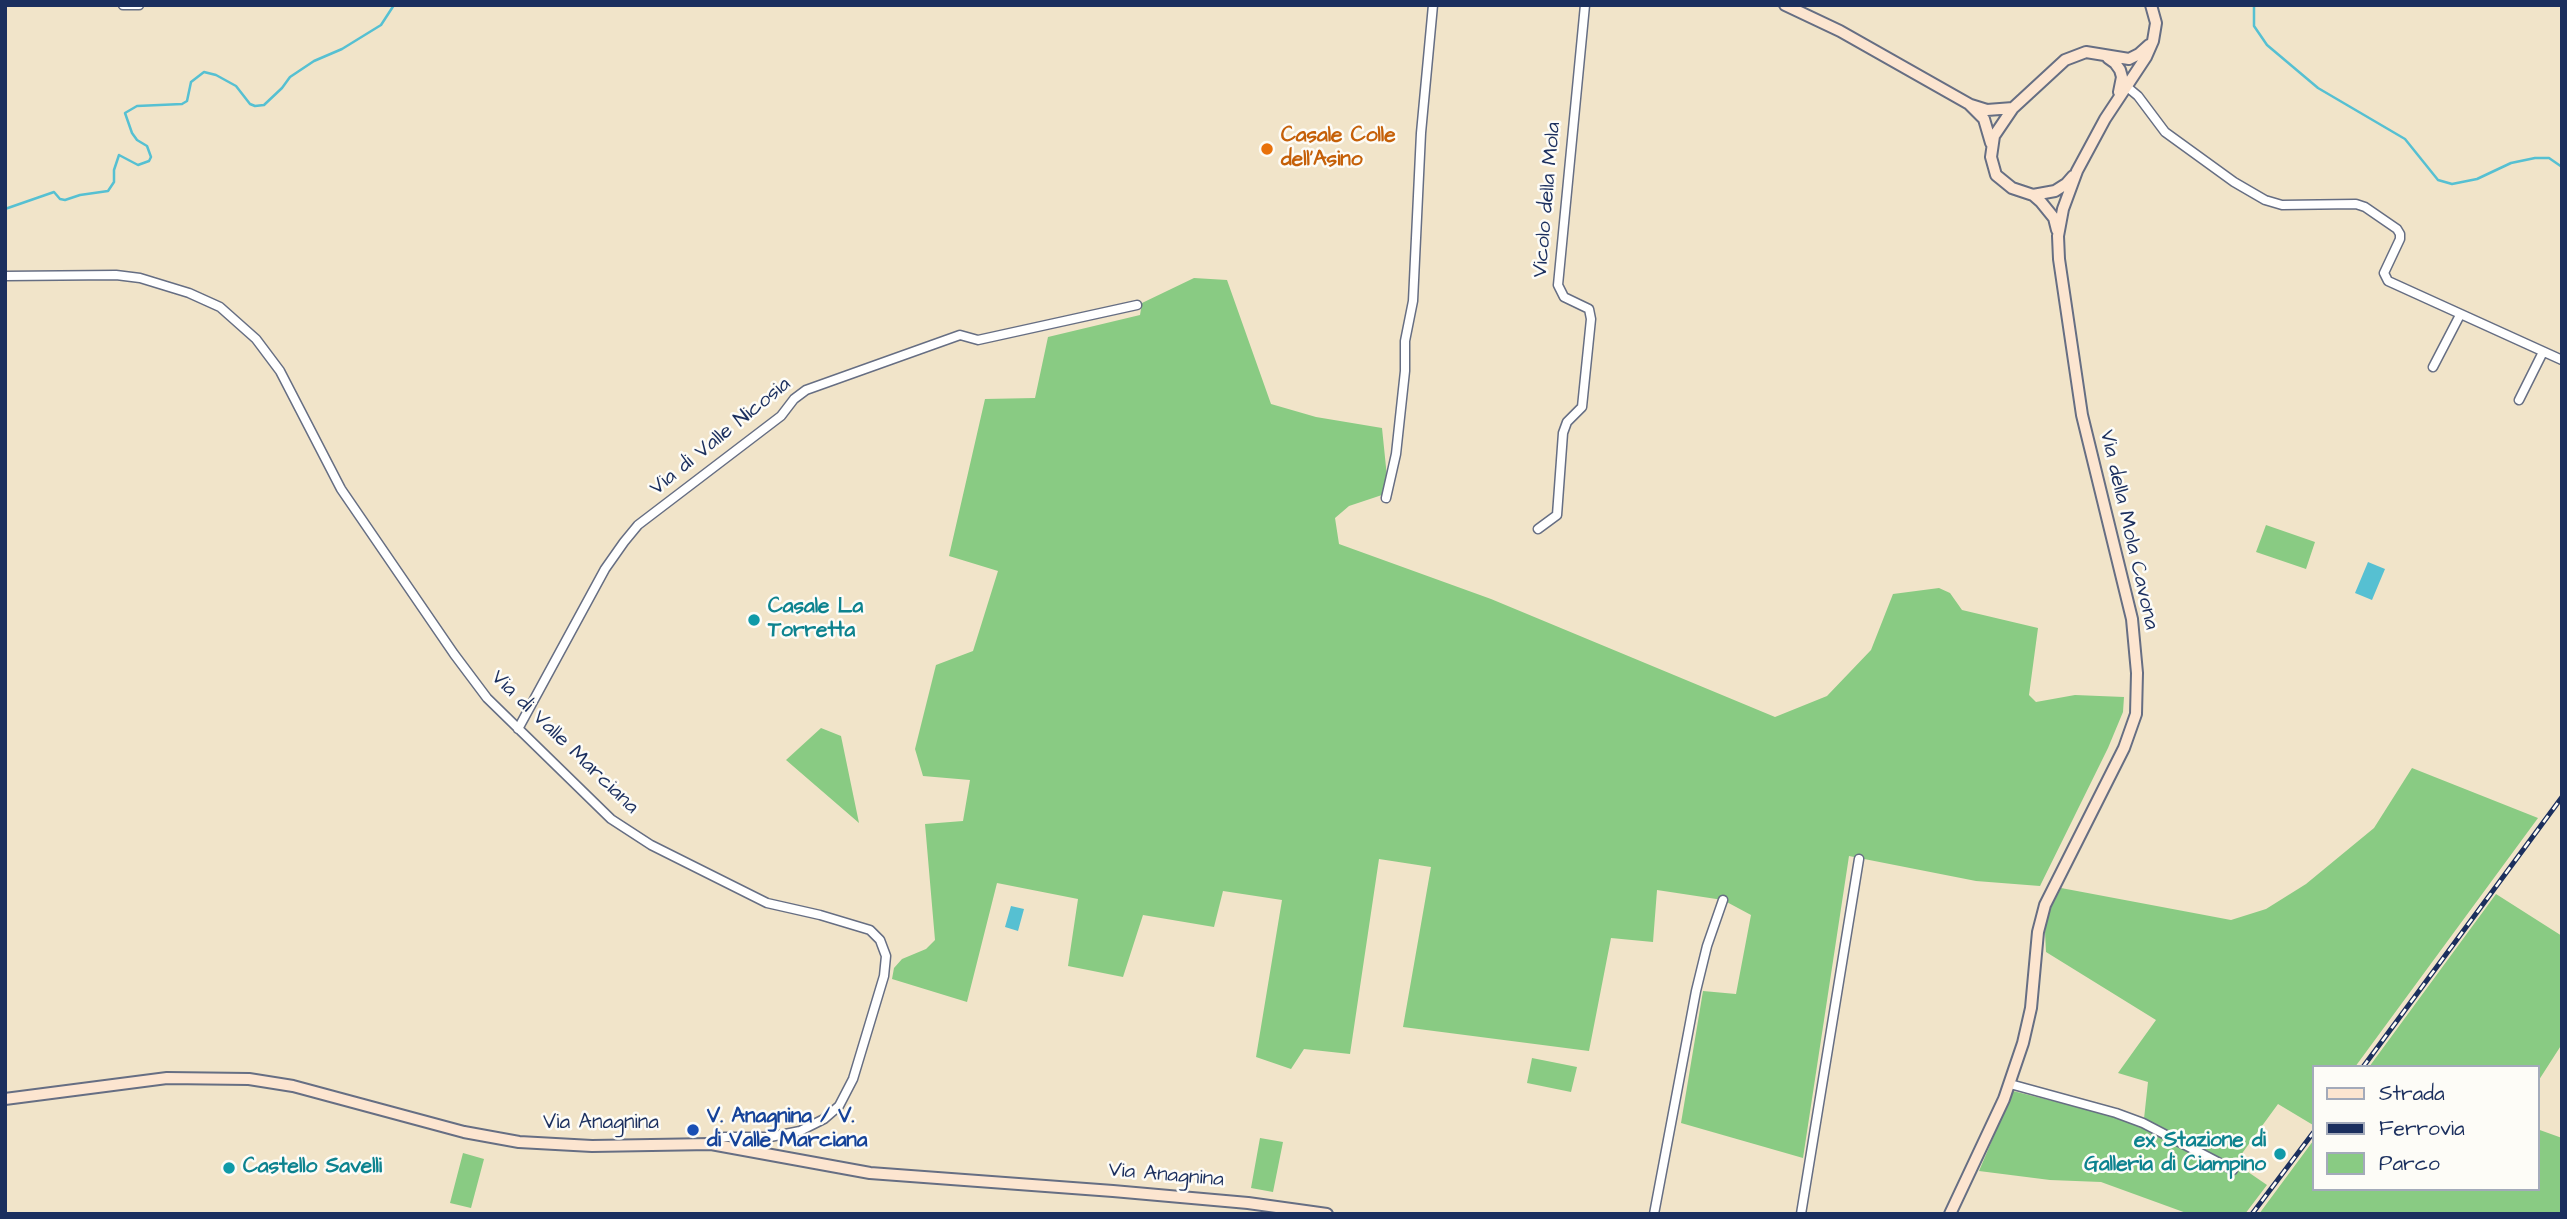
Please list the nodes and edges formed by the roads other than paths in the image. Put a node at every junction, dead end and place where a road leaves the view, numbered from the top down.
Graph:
1 (123, 5) edge
2 (139, 5) edge
3 (1433, 5) edge
4 (1585, 5) edge
5 (1785, 5) edge
6 (2151, 5) edge
7 (2153, 41) junction
8 (2105, 56) junction
9 (2126, 86) junction
10 (2117, 98) junction
11 (1969, 104) junction
12 (2013, 108) junction
13 (1991, 144) junction
14 (2077, 171) junction
15 (2033, 195) junction
16 (2058, 232) junction
17 (5, 276) edge
18 (1137, 305) dead end
19 (2460, 315) junction
20 (2543, 352) junction
21 (2562, 360) edge
22 (2433, 368) dead end
23 (2519, 400) dead end
24 (1386, 498) dead end
25 (1538, 529) dead end
26 (518, 729) junction
27 (1859, 859) dead end
28 (1723, 900) dead end
29 (2010, 1084) junction
30 (5, 1098) edge
31 (711, 1144) junction
32 (2233, 1170) dead end
33 (1327, 1214) edge
34 (1654, 1214) edge
35 (1801, 1214) edge
36 (1951, 1214) edge

1 - 2 street
3 - 24 street
4 - 25 street, Vicolo della Mola
5 - 11 main road
6 - 7 main road
7 - 8 main road
7 - 9 main road, Via della Mola Cavona
8 - 10 main road
8 - 12 main road
9 - 10 main road, Via della Mola Cavona
9 - 19 street
10 - 14 main road, Via della Mola Cavona
11 - 12 main road
11 - 13 main road
12 - 13 main road
13 - 15 main road
14 - 15 main road
14 - 16 main road, Via della Mola Cavona
15 - 16 main road
16 - 29 main road, Via della Mola Cavona
17 - 26 street, Via di Valle Marciana
18 - 26 street, Via di Valle Nicosia
19 - 20 street
19 - 22 street
20 - 21 street
20 - 23 street
26 - 31 street, Via di Valle Marciana
27 - 35 street
28 - 34 street
29 - 32 street
29 - 36 main road, Via della Mola Cavona
30 - 31 main road, Via Anagnina
31 - 33 main road, Via Anagnina

